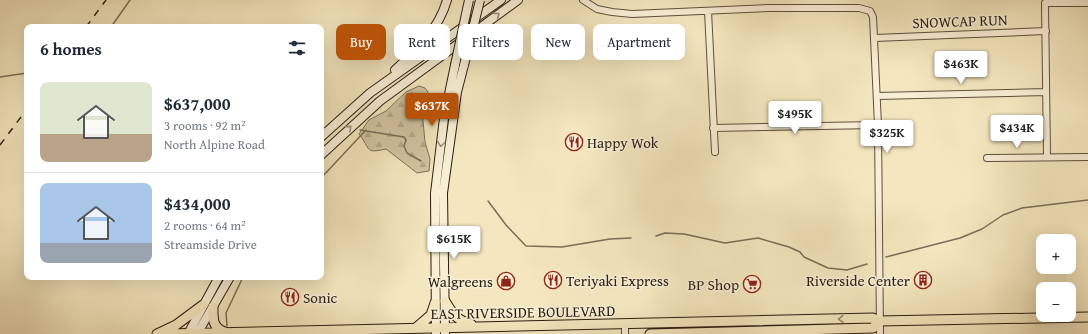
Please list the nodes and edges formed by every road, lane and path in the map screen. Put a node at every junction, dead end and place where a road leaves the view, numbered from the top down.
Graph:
1 (447, 0) edge
2 (469, 0) edge
3 (480, 0) edge
4 (501, 0) edge
5 (518, 0) edge
6 (583, 0) edge
7 (1088, 3) edge
8 (708, 11) junction
9 (1046, 31) junction
10 (875, 38) junction
11 (370, 92) junction
12 (1046, 92) junction
13 (877, 96) junction
14 (878, 125) junction
15 (713, 128) junction
16 (324, 135) edge
17 (324, 152) edge
18 (715, 152) dead end
19 (1047, 157) junction
20 (1088, 157) edge
21 (987, 158) dead end
22 (217, 280) edge
23 (228, 280) edge
24 (440, 302) junction
25 (203, 305) junction
26 (213, 307) junction
27 (1088, 317) edge
28 (879, 321) junction
29 (484, 326) junction
30 (416, 328) junction
31 (625, 329) edge
32 (440, 331) edge
33 (234, 332) junction
34 (193, 333) edge
35 (157, 334) edge
36 (167, 334) edge
37 (650, 334) edge
38 (880, 334) edge

1 - 11 main road
2 -> 24 main road, bridge
3 - 24 main road, bridge
4 - 11 main road
17 -> 5 main road
6 - 8 street
7 - 9 street
8 - 10 street
8 - 15 street
9 - 10 street, SNOWCAP RUN
9 - 12 street
10 - 13 street
11 - 16 main road
12 - 13 street
12 - 19 street
13 - 14 street
14 - 15 street
14 - 28 street
15 - 18 street
19 - 20 street
19 - 21 street
22 - 25 main road
23 - 26 main road
24 - 29 main road
24 - 30 main road
24 - 32 main road
25 - 34 main road
25 - 35 main road
26 - 33 main road
26 - 34 main road
27 - 28 main road, EAST RIVERSIDE BOULEVARD
28 -> 31 main road, EAST RIVERSIDE BOULEVARD
28 - 37 main road, EAST RIVERSIDE BOULEVARD
28 - 38 street
29 - 31 main road, EAST RIVERSIDE BOULEVARD
29 - 32 main road, EAST RIVERSIDE BOULEVARD
30 - 32 main road, EAST RIVERSIDE BOULEVARD
30 - 33 main road, EAST RIVERSIDE BOULEVARD
33 - 34 main road, EAST RIVERSIDE BOULEVARD
34 - 36 main road, EAST RIVERSIDE BOULEVARD

